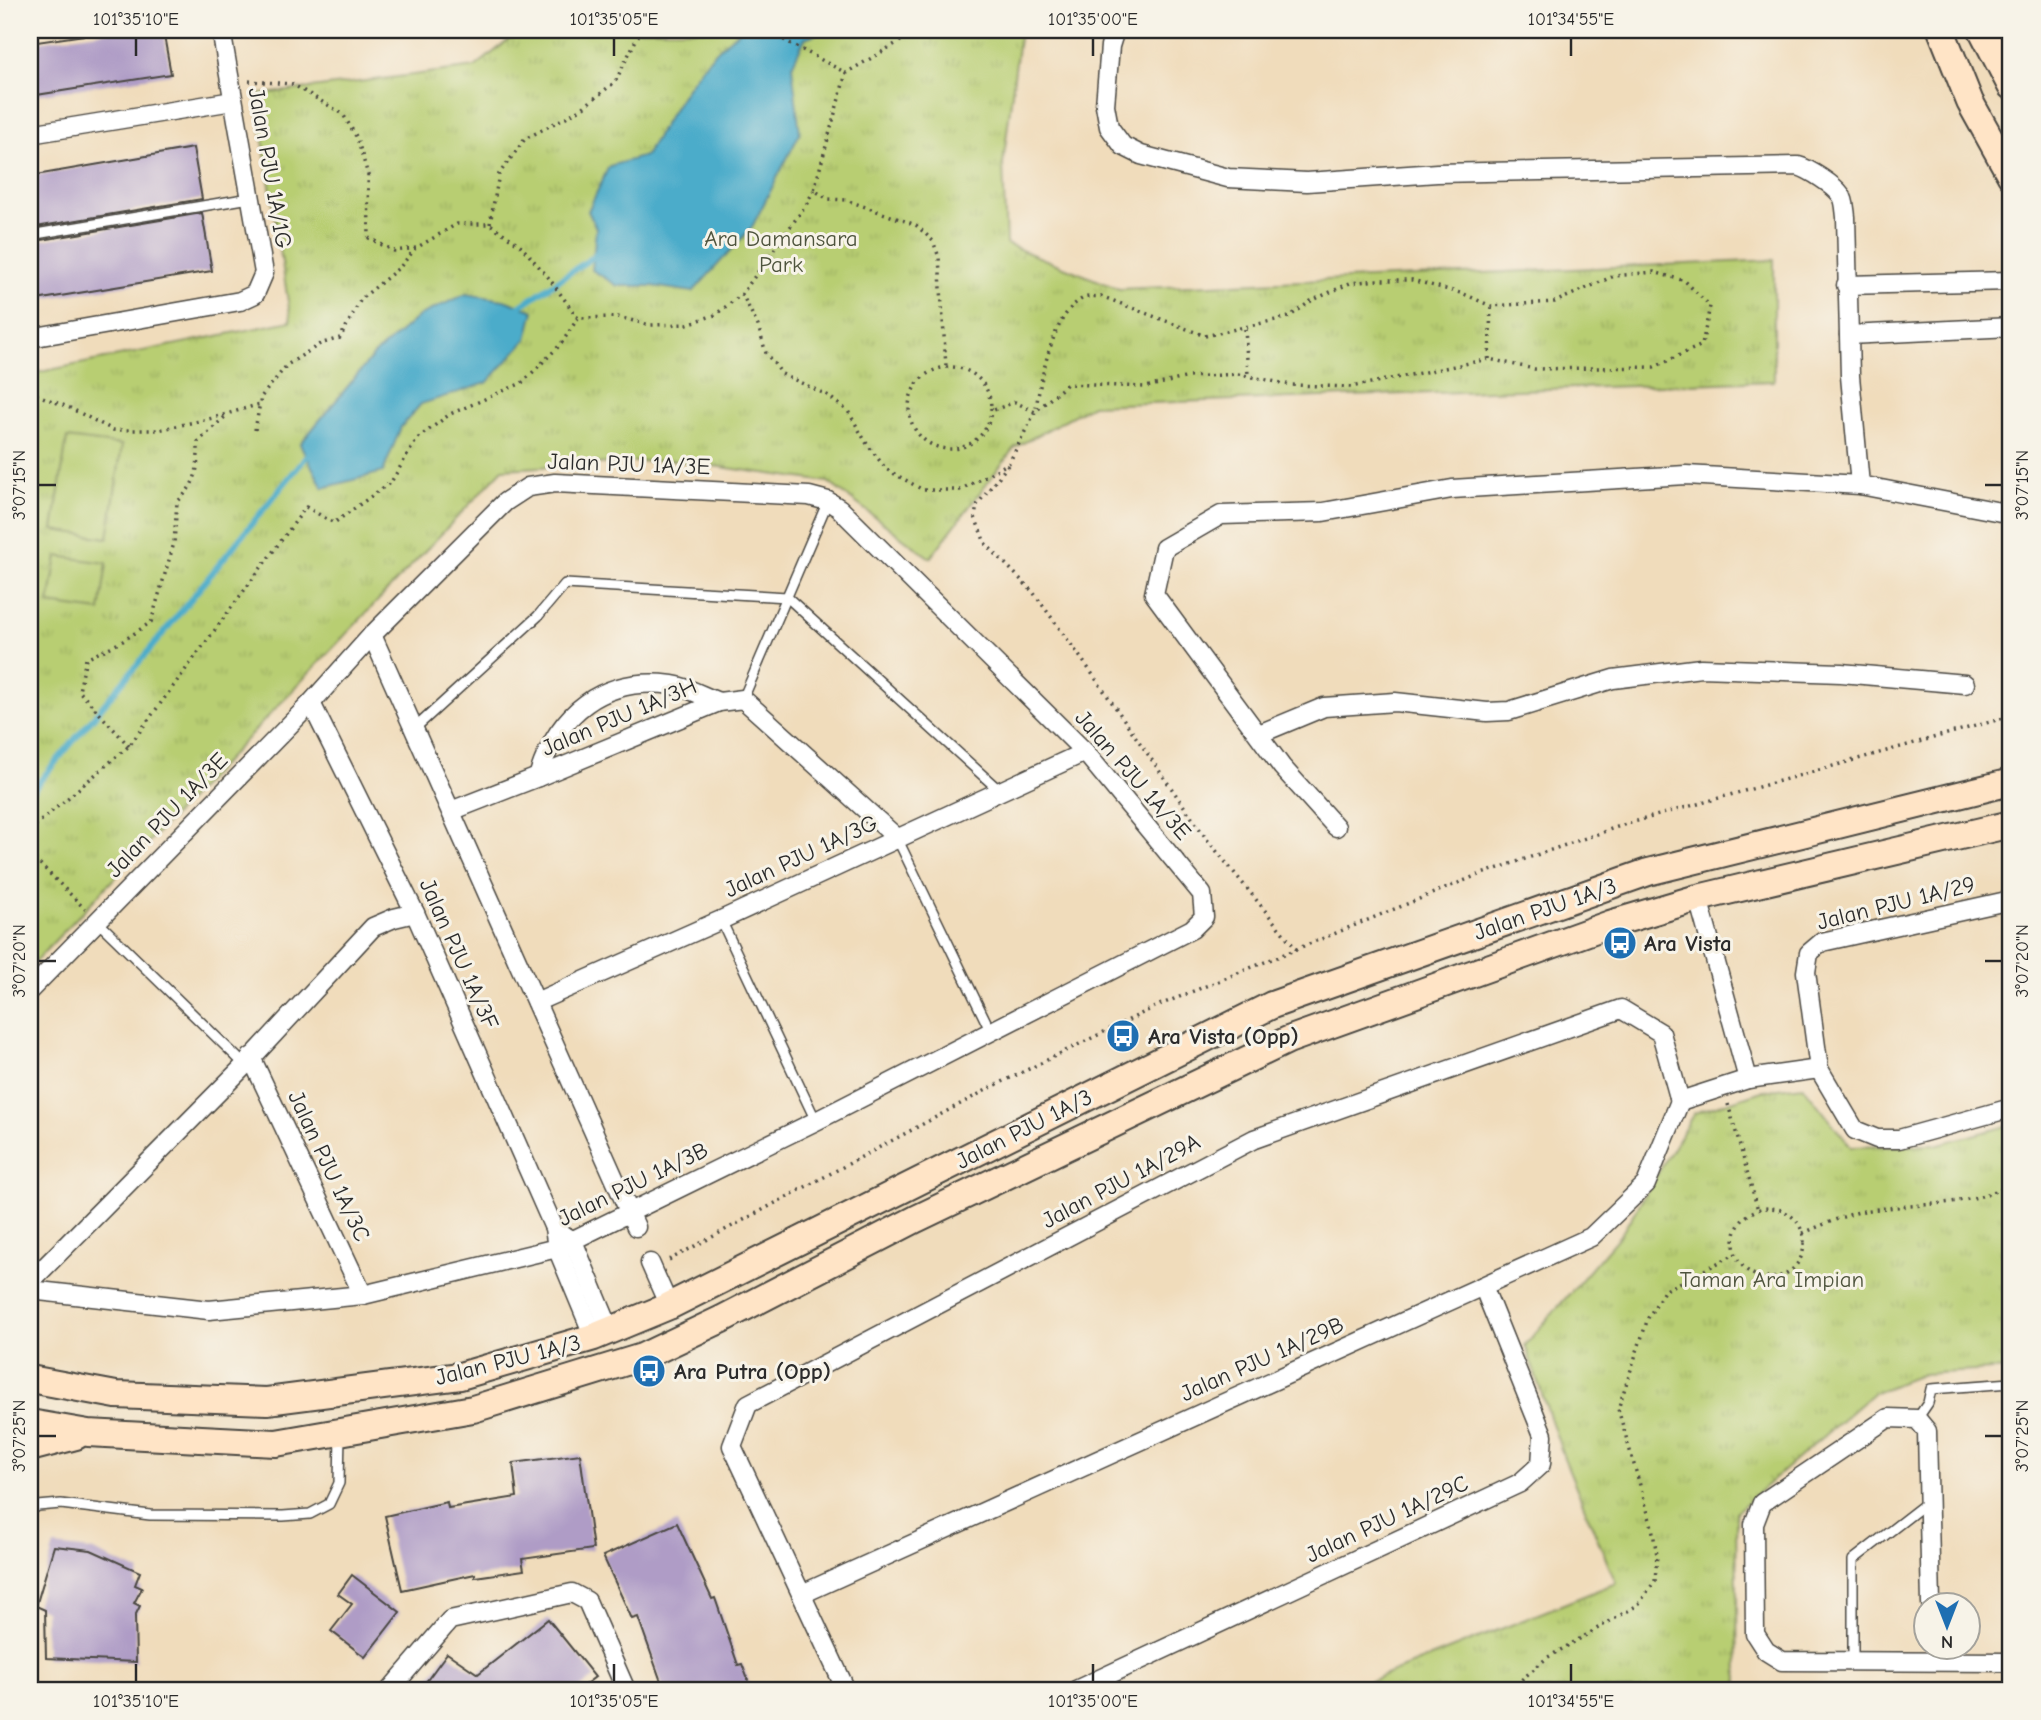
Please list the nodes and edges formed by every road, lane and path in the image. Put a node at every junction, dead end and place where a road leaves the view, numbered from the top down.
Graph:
1 (221, 30) edge
2 (641, 30) edge
3 (765, 30) edge
4 (919, 30) edge
5 (1115, 30) edge
6 (1941, 30) edge
7 (1982, 30) edge
8 (846, 73) junction
9 (229, 79) junction
10 (2011, 86) edge
11 (233, 101) junction
12 (30, 134) edge
13 (2011, 176) edge
14 (814, 190) junction
15 (250, 198) junction
16 (490, 225) junction
17 (30, 235) edge
18 (416, 248) junction
19 (2011, 281) edge
20 (1846, 285) junction
21 (742, 294) junction
22 (1492, 306) junction
23 (578, 318) junction
24 (2011, 327) edge
25 (1245, 329) junction
26 (1849, 335) junction
27 (30, 338) edge
28 (1489, 359) junction
29 (946, 367) junction
30 (1248, 376) junction
31 (30, 392) edge
32 (260, 404) junction
33 (991, 411) junction
34 (1035, 412) junction
35 (228, 414) junction
36 (255, 430) dead end
37 (1009, 463) junction
38 (1860, 485) junction
39 (828, 501) junction
40 (2011, 514) edge
41 (787, 597) junction
42 (372, 635) junction
43 (1965, 684) dead end
44 (743, 699) junction
45 (719, 702) junction
46 (311, 704) junction
47 (2011, 716) edge
48 (414, 729) junction
49 (1259, 734) junction
50 (129, 746) junction
51 (1085, 752) junction
52 (538, 777) junction
53 (2011, 782) edge
54 (1001, 792) junction
55 (451, 811) junction
56 (2011, 824) edge
57 (1336, 827) dead end
58 (30, 830) edge
59 (897, 838) junction
60 (30, 853) edge
61 (1698, 898) junction
62 (2011, 900) edge
63 (415, 912) junction
64 (1203, 917) joint
65 (721, 920) junction
66 (97, 921) junction
67 (1297, 950) junction
68 (30, 990) edge
69 (536, 1002) junction
70 (991, 1032) junction
71 (248, 1061) junction
72 (1819, 1069) junction
73 (1748, 1079) junction
74 (1724, 1087) junction
75 (1680, 1101) junction
76 (2011, 1108) edge
77 (816, 1121) junction
78 (2011, 1182) edge
79 (2004, 1187) junction
80 (2011, 1201) edge
81 (1758, 1210) junction
82 (632, 1219) junction
83 (1803, 1233) junction
84 (565, 1245) junction
85 (1735, 1254) junction
86 (651, 1266) joint
87 (30, 1282) edge
88 (1483, 1286) junction
89 (30, 1290) edge
90 (363, 1295) junction
91 (669, 1306) junction
92 (602, 1334) junction
93 (30, 1379) edge
94 (2011, 1383) edge
95 (1917, 1419) junction
96 (30, 1423) edge
97 (340, 1432) junction
98 (88, 1433) junction
99 (30, 1448) edge
100 (1930, 1500) junction
101 (30, 1511) edge
102 (1931, 1590) edge
103 (802, 1594) junction
104 (1912, 1657) edge
105 (1982, 1659) edge
106 (1853, 1662) junction
107 (2011, 1662) edge
108 (390, 1690) edge
109 (626, 1690) edge
110 (846, 1690) edge
111 (1076, 1690) edge
112 (1513, 1690) edge

1 - 9 street, Jalan PJU 1A/1G
2 - 16 path
3 - 8 path
4 - 8 path
5 - 20 street
6 - 13 street
7 - 10 street
8 - 14 path
9 - 11 street, Jalan PJU 1A/1G
9 - 18 path
11 - 12 street
11 - 15 street, Jalan PJU 1A/1G
14 - 21 path
14 - 29 path
15 - 17 lane
15 - 27 street, Jalan PJU 1A/1G
16 - 18 path
16 - 23 path
18 - 32 path
19 - 20 street
20 - 26 street
21 - 23 path
21 - 37 path
22 - 25 path
22 - 28 path
22 - 28 path
23 - 50 path
24 - 26 street
25 - 30 path
25 - 34 path
26 - 38 street
28 - 30 path
29 - 33 path
29 - 33 path
30 - 34 path
31 - 35 path
32 - 35 path
32 - 36 path
33 - 34 path
34 - 37 path
35 - 50 path
37 - 67 path
38 - 40 street
38 - 49 street
39 - 41 lane
39 - 42 street, Jalan PJU 1A/3E
39 - 51 street, Jalan PJU 1A/3E
41 - 44 lane
41 - 48 lane
41 - 54 lane
42 - 46 street, Jalan PJU 1A/3E
42 - 48 street
43 - 49 street
44 - 45 street, Jalan PJU 1A/3H
44 - 59 street
45 - 52 street, Jalan PJU 1A/3H
45 - 52 street, Jalan PJU 1A/3H
46 - 63 street, Jalan PJU 1A/3F
46 - 66 street, Jalan PJU 1A/3E
47 - 67 path
48 - 55 street
49 - 57 street
50 - 58 path
51 - 54 street, Jalan PJU 1A/3G
51 - 64 street, Jalan PJU 1A/3E
52 - 55 street, Jalan PJU 1A/3H
53 - 91 street, Jalan PJU 1A/3
54 - 59 street, Jalan PJU 1A/3G
55 - 69 street
56 - 61 street, Jalan PJU 1A/3
59 - 65 street, Jalan PJU 1A/3G
59 - 70 lane
60 - 66 path
61 - 73 street
61 - 97 street, Jalan PJU 1A/3
62 - 72 street, Jalan PJU 1A/29
63 - 71 street
63 - 84 street, Jalan PJU 1A/3F
64 - 70 street, Jalan PJU 1A/3B
65 - 69 street, Jalan PJU 1A/3G
65 - 77 lane
66 - 68 street, Jalan PJU 1A/3E
66 - 71 lane
67 - 86 path
69 - 82 street
70 - 77 street, Jalan PJU 1A/3B
71 - 87 street
71 - 90 street, Jalan PJU 1A/3C
72 - 73 street
72 - 76 street, Jalan PJU 1A/29
73 - 74 street
74 - 75 street
74 - 81 path
75 - 88 street, Jalan PJU 1A/29B
75 - 103 street, Jalan PJU 1A/29A
77 - 82 street, Jalan PJU 1A/3B
78 - 79 path
79 - 80 path
79 - 83 path
81 - 83 path
81 - 85 path
82 - 84 street, Jalan PJU 1A/3B
83 - 85 path
84 - 90 street, Jalan PJU 1A/3B
84 - 92 street, Jalan PJU 1A/3F
85 - 112 path
86 - 91 street
88 - 103 street, Jalan PJU 1A/29B
88 - 111 street, Jalan PJU 1A/29C
89 - 90 street, Jalan PJU 1A/3B
91 - 92 street, Jalan PJU 1A/3
92 - 93 street, Jalan PJU 1A/3
94 - 95 lane
95 - 100 street
95 - 106 street
96 - 98 street, Jalan PJU 1A/3
97 - 98 street, Jalan PJU 1A/3
97 - 101 lane
98 - 99 street
100 - 102 street
100 - 106 lane
103 - 110 street
104 - 106 street
105 - 107 street
108 - 109 street

